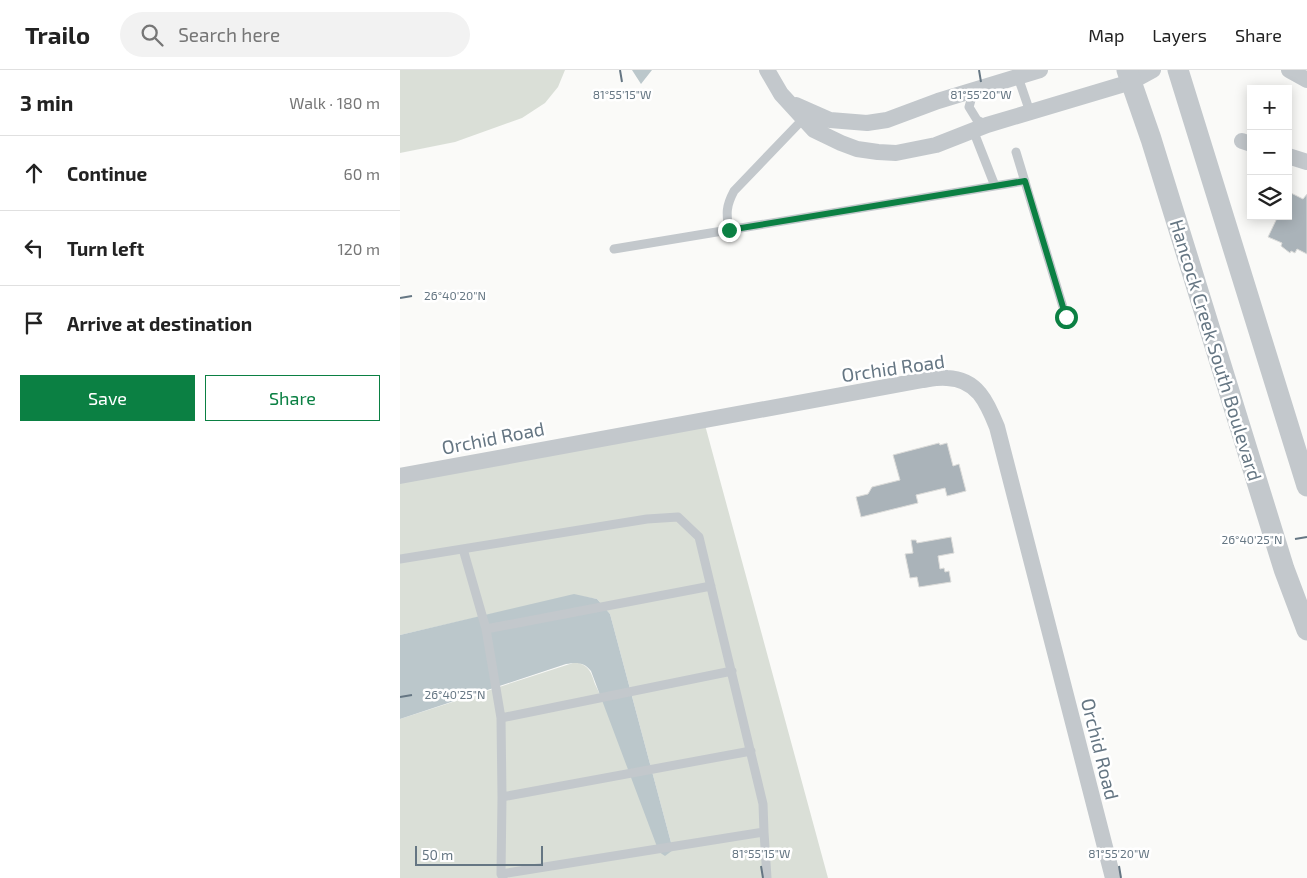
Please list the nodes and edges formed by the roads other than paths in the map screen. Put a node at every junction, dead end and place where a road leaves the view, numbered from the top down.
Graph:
1 (767, 70) edge
2 (1040, 70) edge
3 (1153, 70) edge
4 (1178, 70) edge
5 (1289, 70) edge
6 (1018, 76) junction
7 (1129, 76) edge
8 (1307, 80) edge
9 (974, 90) junction
10 (1030, 112) junction
11 (807, 116) junction
12 (980, 127) junction
13 (1016, 152) dead end
14 (1292, 157) edge
15 (1307, 162) edge
16 (1025, 181) junction
17 (995, 186) junction
18 (729, 230) junction
19 (614, 249) dead end
20 (1066, 317) dead end
21 (400, 476) edge
22 (1307, 486) edge
23 (464, 549) junction
24 (400, 559) edge
25 (711, 586) junction
26 (486, 629) junction
27 (1307, 630) edge
28 (732, 672) junction
29 (501, 718) junction
30 (751, 751) junction
31 (502, 797) junction
32 (764, 832) junction
33 (502, 876) edge
34 (767, 878) edge
35 (1113, 878) edge

1 - 11 street
2 - 6 street
3 - 7 street
4 - 22 street
5 - 8 street
6 - 9 street
6 - 10 lane
7 - 10 street
7 - 27 street, Hancock Creek South Boulevard
9 - 11 street
9 - 12 lane
10 - 12 street
11 - 12 street
11 - 18 lane
12 - 17 lane
13 - 16 lane
14 - 15 street
16 - 17 lane
16 - 20 lane
17 - 18 lane
18 - 19 lane
21 - 35 street, Orchid Road
23 - 24 lane
23 - 25 lane
23 - 26 lane
25 - 26 lane
25 - 28 lane
26 - 29 lane
28 - 29 lane
28 - 30 lane
29 - 31 lane
30 - 31 lane
30 - 32 lane
31 - 33 lane
32 - 33 lane
32 - 34 lane

